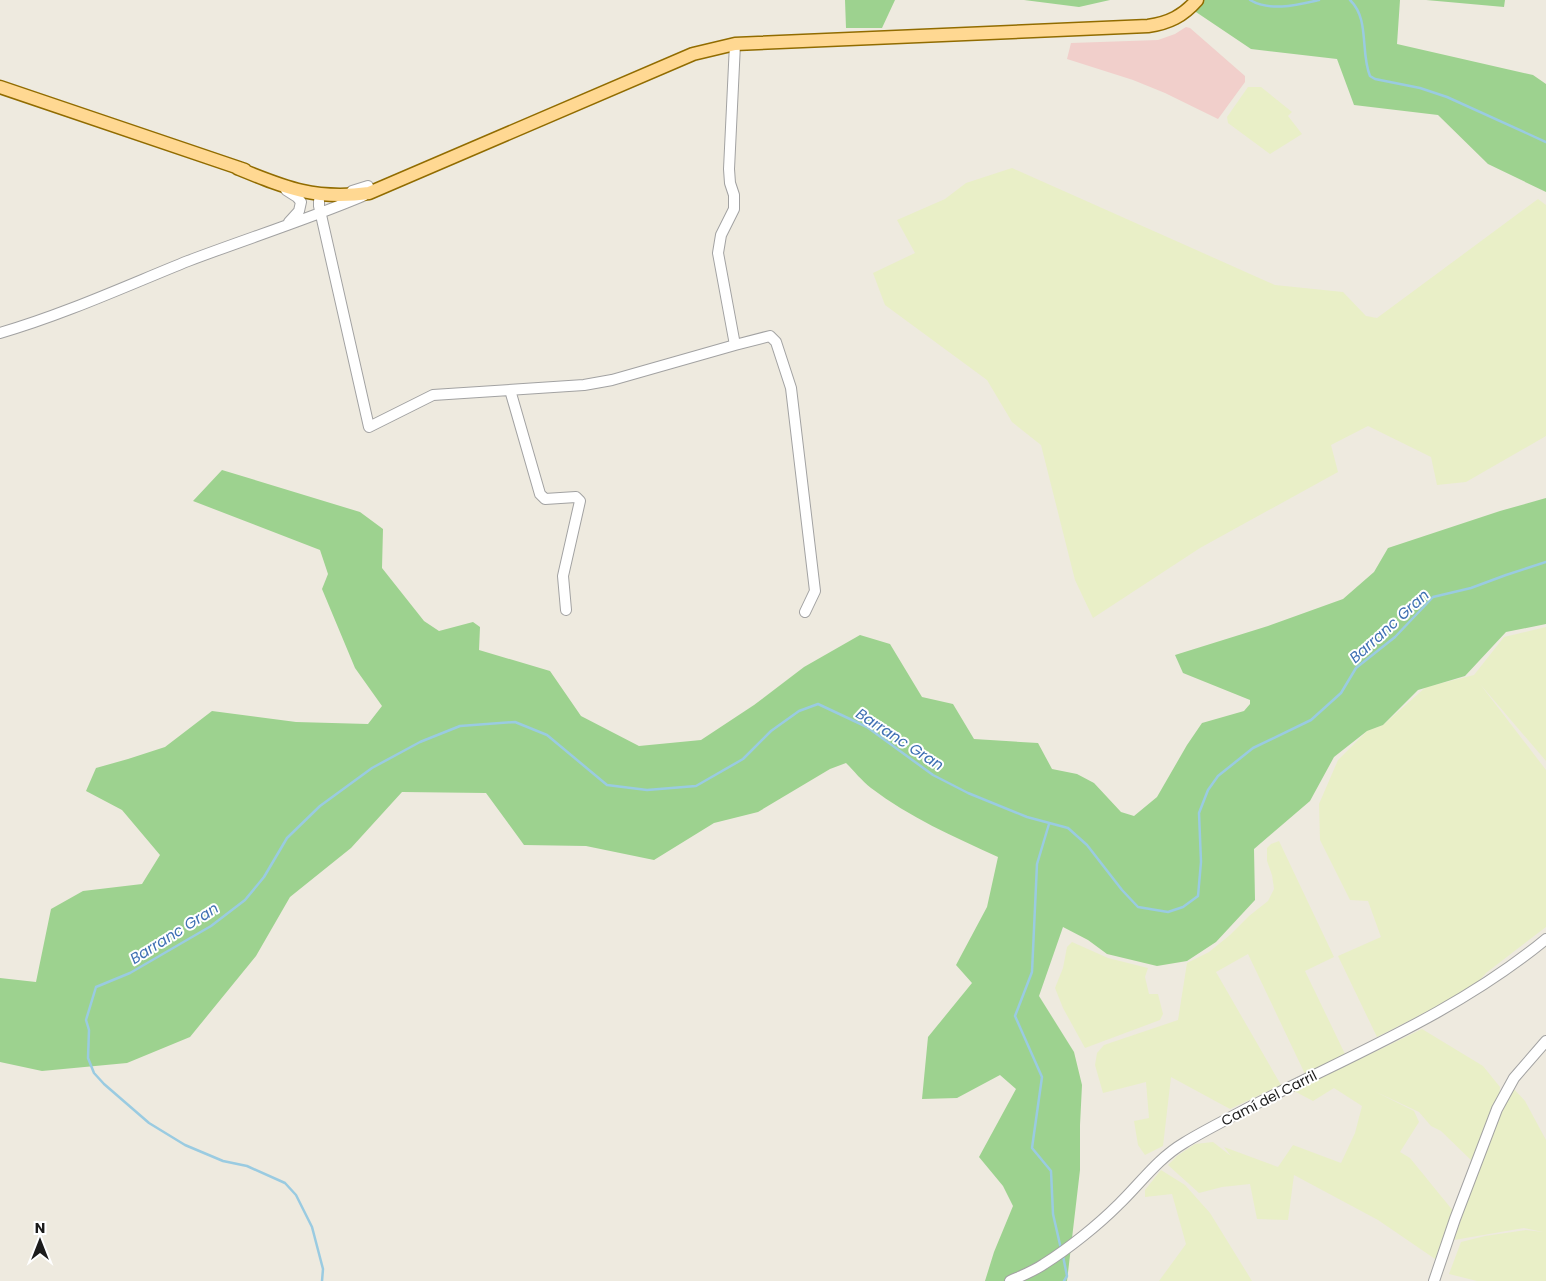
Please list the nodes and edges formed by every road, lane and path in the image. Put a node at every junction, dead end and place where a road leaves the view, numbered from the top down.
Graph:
1 (1194, 4) edge
2 (735, 44) junction
3 (0, 87) edge
4 (284, 184) junction
5 (368, 190) junction
6 (323, 198) junction
7 (310, 212) junction
8 (0, 333) edge
9 (735, 346) junction
10 (510, 390) junction
11 (566, 610) dead end
12 (805, 612) dead end
13 (1546, 939) edge
14 (1546, 1041) edge
15 (1010, 1281) edge
16 (1434, 1281) edge

1 - 2 main road
2 - 5 main road
2 - 9 street
3 - 4 main road
4 - 5 main road
4 - 6 main road
4 - 7 street
5 - 6 main road
5 - 7 street
6 - 7 street
6 - 7 street
7 - 8 street
7 - 10 street
9 - 10 street
9 - 12 street
10 - 11 street
13 - 15 street, Camí del Carril
14 - 16 street

